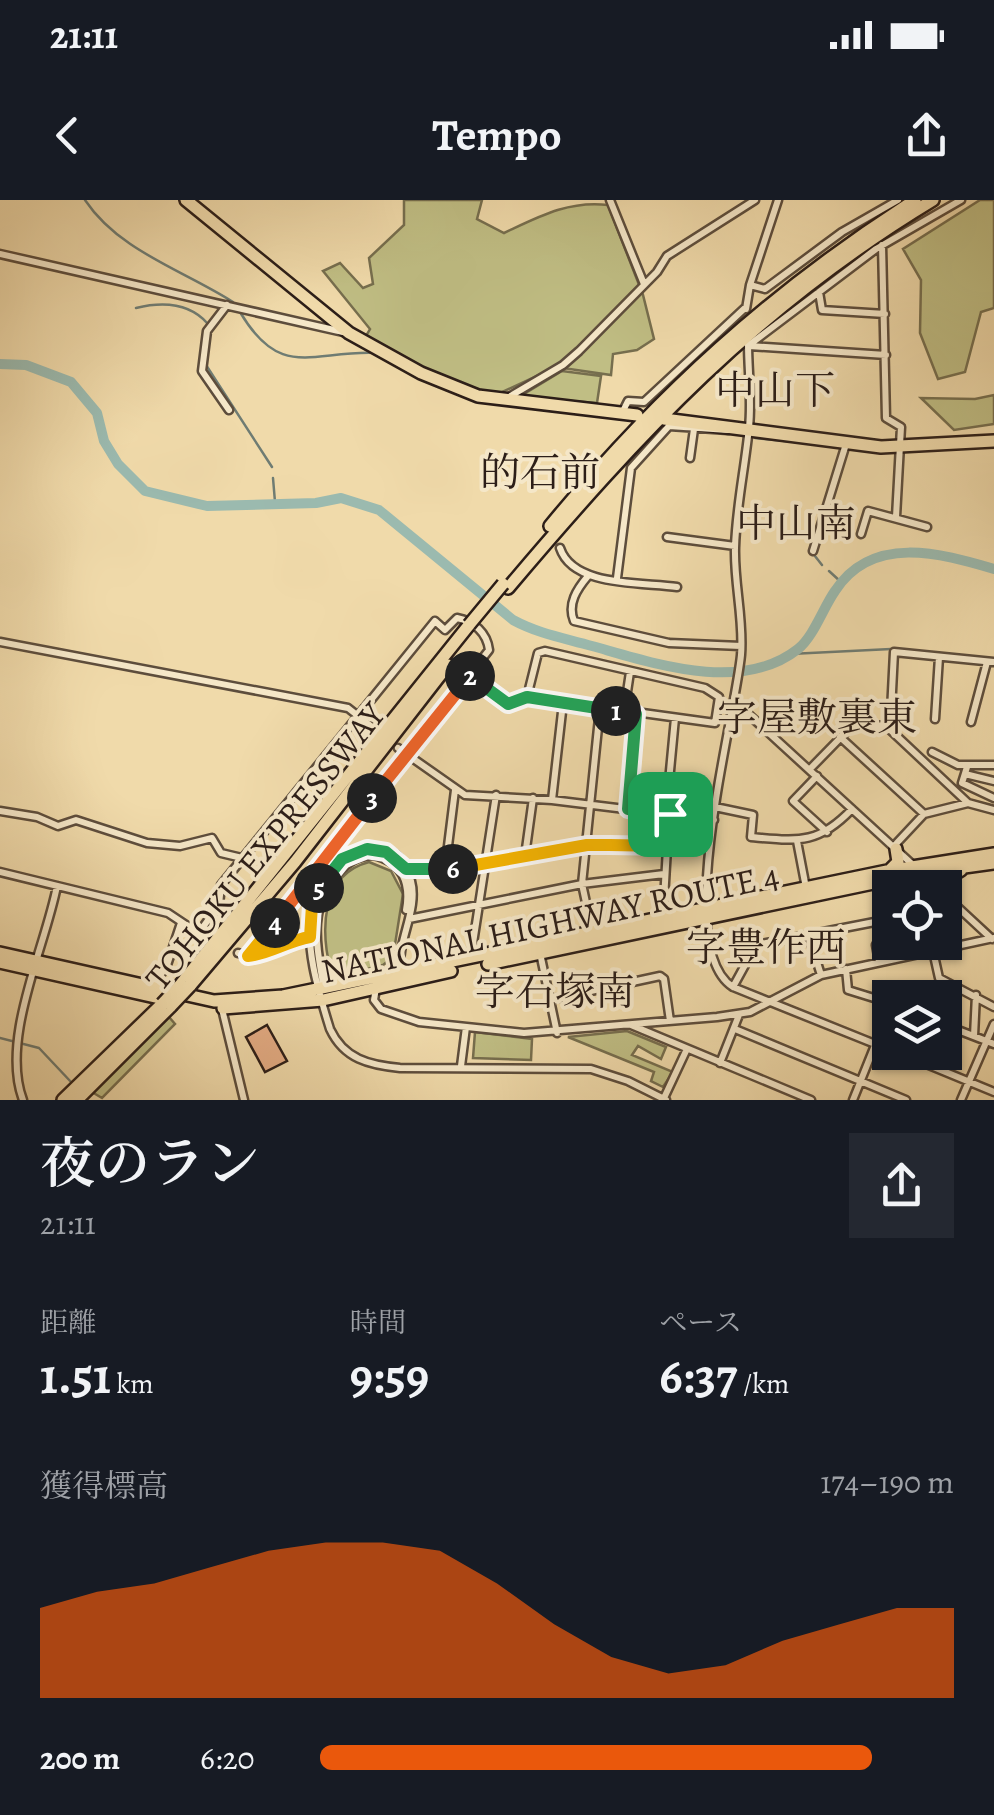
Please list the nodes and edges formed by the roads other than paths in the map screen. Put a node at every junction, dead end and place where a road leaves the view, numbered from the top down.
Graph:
1 (186, 200) edge
2 (610, 200) edge
3 (754, 200) edge
4 (778, 200) edge
5 (898, 200) edge
6 (914, 200) edge
7 (933, 200) edge
8 (961, 200) edge
9 (882, 245) junction
10 (0, 254) edge
11 (644, 284) junction
12 (750, 284) junction
13 (819, 291) junction
14 (227, 305) junction
15 (885, 314) junction
16 (349, 333) junction
17 (748, 345) junction
18 (886, 355) junction
19 (505, 401) junction
20 (228, 410) dead end
21 (623, 413) junction
22 (637, 415) dead end
23 (664, 419) dead end
24 (730, 428) junction
25 (694, 429) junction
26 (749, 430) junction
27 (994, 442) edge
28 (846, 443) junction
29 (897, 448) junction
30 (690, 458) dead end
31 (896, 517) junction
32 (927, 527) dead end
33 (861, 534) dead end
34 (667, 537) dead end
35 (735, 546) junction
36 (560, 548) dead end
37 (813, 551) dead end
38 (588, 576) junction
39 (617, 578) junction
40 (505, 586) junction
41 (677, 587) dead end
42 (0, 642) edge
43 (741, 647) junction
44 (939, 657) junction
45 (990, 662) edge
46 (630, 672) junction
47 (470, 676) junction
48 (527, 697) junction
49 (733, 700) junction
50 (563, 703) junction
51 (600, 708) junction
52 (624, 712) junction
53 (636, 714) junction
54 (358, 716) junction
55 (675, 718) junction
56 (936, 719) dead end
57 (971, 722) dead end
58 (885, 726) junction
59 (376, 730) dead end
60 (840, 737) junction
61 (398, 748) dead end
62 (932, 752) dead end
63 (406, 753) junction
64 (941, 756) junction
65 (994, 764) edge
66 (930, 767) junction
67 (810, 769) junction
68 (966, 770) junction
69 (817, 776) junction
70 (994, 781) edge
71 (454, 790) junction
72 (496, 794) junction
73 (994, 797) edge
74 (533, 798) junction
75 (552, 800) junction
76 (968, 803) junction
77 (590, 804) junction
78 (715, 807) junction
79 (852, 808) junction
80 (628, 809) junction
81 (0, 810) edge
82 (994, 810) edge
83 (668, 814) junction
84 (924, 814) junction
85 (714, 820) junction
86 (827, 832) junction
87 (798, 840) junction
88 (587, 845) junction
89 (666, 846) junction
90 (895, 848) junction
91 (994, 854) edge
92 (525, 856) junction
93 (242, 858) junction
94 (486, 863) junction
95 (994, 863) edge
96 (406, 869) junction
97 (445, 870) junction
98 (888, 870) edge
99 (918, 870) junction
100 (962, 871) edge
101 (0, 872) edge
102 (664, 874) junction
103 (872, 874) edge
104 (872, 880) edge
105 (582, 884) junction
106 (57, 886) junction
107 (806, 888) junction
108 (478, 906) junction
109 (962, 910) edge
110 (706, 914) junction
111 (408, 920) junction
112 (872, 922) edge
113 (663, 923) junction
114 (181, 924) junction
115 (808, 934) junction
116 (310, 937) junction
117 (593, 938) junction
118 (994, 939) edge
119 (962, 943) edge
120 (238, 953) dead end
121 (0, 954) edge
122 (540, 954) junction
123 (248, 956) junction
124 (470, 960) junction
125 (886, 960) edge
126 (935, 960) edge
127 (0, 962) edge
128 (879, 962) joint
129 (34, 966) junction
130 (846, 969) junction
131 (403, 972) junction
132 (821, 975) junction
133 (351, 984) junction
134 (377, 986) junction
135 (732, 987) junction
136 (152, 989) junction
137 (322, 993) junction
138 (976, 996) junction
139 (872, 999) edge
140 (549, 1000) junction
141 (771, 1000) junction
142 (994, 1006) edge
143 (222, 1008) junction
144 (739, 1014) junction
145 (670, 1021) junction
146 (630, 1024) junction
147 (994, 1024) edge
148 (466, 1027) junction
149 (735, 1030) junction
150 (962, 1031) edge
151 (557, 1032) junction
152 (974, 1036) junction
153 (872, 1043) edge
154 (991, 1043) edge
155 (686, 1050) junction
156 (872, 1051) edge
157 (720, 1063) junction
158 (461, 1066) junction
159 (940, 1070) edge
160 (860, 1081) junction
161 (969, 1082) junction
162 (994, 1092) edge
163 (70, 1098) edge
164 (665, 1099) edge
165 (23, 1100) edge
166 (244, 1100) edge
167 (811, 1100) edge
168 (853, 1100) edge
169 (906, 1100) edge
170 (962, 1100) edge

1 - 16 highway
2 - 11 street
3 - 11 street
4 - 12 street
5 - 12 street
6 - 40 highway
7 - 40 highway
8 - 9 street
9 - 13 street
9 - 15 street
10 - 14 street
11 - 19 street
12 - 21 street
13 - 15 street
13 - 17 street
14 - 16 street
14 - 20 street
15 - 18 street
16 - 19 highway
17 - 18 street
17 - 26 street
18 - 29 street
19 - 21 highway
21 - 22 highway
23 - 24 highway
24 - 25 street
24 - 26 highway
25 - 30 street
25 - 39 street
26 - 28 highway
26 - 35 street
27 - 29 highway
28 - 29 highway
28 - 37 street
29 - 31 street
31 - 32 street
31 - 33 street
34 - 35 street
35 - 43 street
36 - 38 street
38 - 39 street
38 - 43 street
39 - 41 street
40 - 163 highway, TOHOKU EXPRESSWAY, bridge
42 - 54 street
43 - 49 street
44 - 45 street
44 - 56 street
44 - 58 street
45 - 57 street
46 - 48 street
46 - 52 street
46 - 55 street
47 - 48 street
47 - 54 street
47 - 63 street
48 - 50 street
49 - 67 street
49 - 78 street
50 - 51 street
50 - 75 street
51 - 52 street
51 - 77 street
52 - 53 street
53 - 55 street
53 - 80 street
54 - 59 street
54 - 93 street
55 - 83 street
58 - 60 street
58 - 66 street
60 - 67 street
60 - 84 street
61 - 63 street
62 - 64 street
63 - 71 street
63 - 123 street
64 - 66 street
64 - 68 street
65 - 68 street
66 - 76 street
67 - 69 street
68 - 70 street
68 - 73 street
69 - 79 street
69 - 86 street
71 - 72 street
71 - 97 street
72 - 74 street
72 - 94 street
74 - 75 street
74 - 92 street
75 - 77 street
76 - 82 street
76 - 84 street
77 - 80 street
77 - 88 street
78 - 85 street
78 - 87 street
79 - 86 street
79 - 90 street
80 - 83 street
81 - 93 street
83 - 85 street
83 - 89 street
84 - 90 street
85 - 110 street
86 - 87 street
87 - 107 street
88 - 89 street
88 - 92 street
88 - 105 street
89 - 102 street
90 - 98 highway
90 - 99 street
91 - 99 highway, NATIONAL HIGHWAY ROUTE 4
92 - 94 street
93 - 114 street
94 - 97 street
94 - 108 street
95 - 99 highway, NATIONAL HIGHWAY ROUTE 4
95 - 100 highway
96 - 97 street
96 - 111 street
96 - 116 street
101 - 106 street
102 - 105 street
102 - 113 street
103 - 107 highway, NATIONAL HIGHWAY ROUTE 4
104 - 110 highway, NATIONAL HIGHWAY ROUTE 4
105 - 108 street
105 - 117 street
106 - 114 street
106 - 129 street
107 - 110 highway, NATIONAL HIGHWAY ROUTE 4
108 - 111 street
108 - 124 street
109 - 118 street
110 - 113 highway, NATIONAL HIGHWAY ROUTE 4
110 - 135 street
111 - 131 street
112 - 115 street
113 - 117 highway, NATIONAL HIGHWAY ROUTE 4
114 - 136 street
115 - 132 street
115 - 135 street
116 - 123 street
116 - 137 street
117 - 122 highway, NATIONAL HIGHWAY ROUTE 4
117 - 124 highway, NATIONAL HIGHWAY ROUTE 4
118 - 119 street
120 - 123 street
121 - 129 highway, NATIONAL HIGHWAY ROUTE 4
122 - 134 highway, NATIONAL HIGHWAY ROUTE 4
122 - 140 street
124 - 131 highway, NATIONAL HIGHWAY ROUTE 4
125 - 128 street
126 - 138 street
127 - 129 highway, NATIONAL HIGHWAY ROUTE 4
128 - 130 street
129 - 136 highway, NATIONAL HIGHWAY ROUTE 4
129 - 143 highway, NATIONAL HIGHWAY ROUTE 4
129 - 165 street
130 - 132 street
130 - 139 street
131 - 133 highway, NATIONAL HIGHWAY ROUTE 4
132 - 141 street
133 - 137 highway, NATIONAL HIGHWAY ROUTE 4
133 - 137 street
134 - 137 highway, NATIONAL HIGHWAY ROUTE 4
134 - 148 street
135 - 141 street
136 - 137 highway, NATIONAL HIGHWAY ROUTE 4
137 - 143 highway, NATIONAL HIGHWAY ROUTE 4
137 - 158 street
138 - 142 street
138 - 152 street
140 - 145 street
140 - 151 street
141 - 144 street
141 - 153 street
143 - 166 street
144 - 145 street
144 - 149 street
145 - 146 street
146 - 151 street
146 - 155 street
147 - 154 street
148 - 151 street
148 - 158 street
149 - 157 street
149 - 160 street
150 - 152 street
152 - 154 street
154 - 161 street
155 - 157 street
155 - 164 street
156 - 160 street
157 - 167 street
158 - 164 street
159 - 161 street
160 - 168 street
160 - 169 street
161 - 162 street
161 - 170 street

